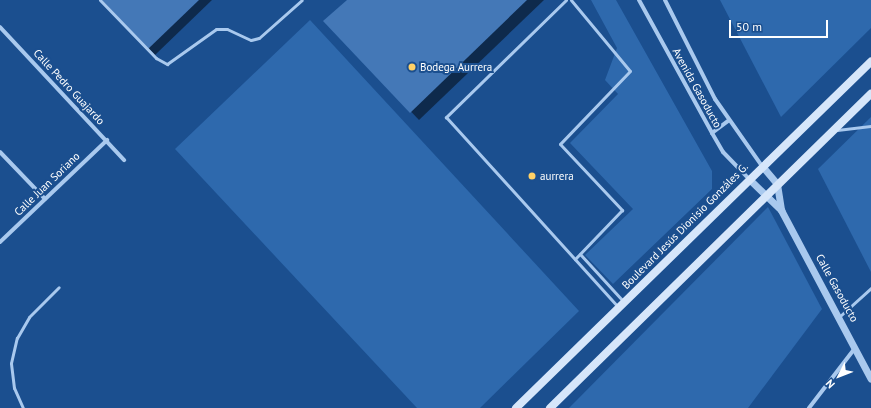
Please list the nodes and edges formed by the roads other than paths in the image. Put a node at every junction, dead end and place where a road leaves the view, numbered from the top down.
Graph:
1 (100, 0) edge
2 (302, 0) edge
3 (566, 0) edge
4 (571, 0) edge
5 (639, 0) edge
6 (665, 0) edge
7 (0, 26) edge
8 (871, 61) edge
9 (871, 94) edge
10 (729, 120) junction
11 (871, 126) edge
12 (835, 130) junction
13 (712, 133) junction
14 (107, 140) junction
15 (0, 152) edge
16 (124, 160) dead end
17 (762, 166) junction
18 (749, 179) junction
19 (777, 184) junction
20 (765, 196) junction
21 (45, 199) junction
22 (781, 210) junction
23 (0, 242) edge
24 (580, 254) junction
25 (575, 259) junction
26 (59, 287) dead end
27 (871, 288) edge
28 (621, 305) junction
29 (840, 316) junction
30 (856, 346) junction
31 (871, 379) edge
32 (23, 408) edge
33 (516, 408) edge
34 (550, 408) edge
35 (809, 408) edge

1 - 2 lane
3 - 25 lane
4 - 24 lane
5 - 13 street, Avenida Gasoducto
6 - 10 street, Avenida Gasoducto
7 - 14 street, Calle Pedro Guajardo
8 - 17 main road, Boulevard Jesús Dionisio Gonzáles G.
9 - 12 main road
10 - 13 street
10 - 17 street, Avenida Gasoducto
11 - 12 lane
12 - 19 main road
13 - 18 street, Avenida Gasoducto
14 - 16 street, Calle Pedro Guajardo
14 - 21 street, Calle Juan Soriano
15 - 21 street
17 - 18 main road, Boulevard Jesús Dionisio Gonzáles G.
17 - 19 street
18 - 20 street, Calle Gasoducto
18 - 28 main road, Boulevard Jesús Dionisio Gonzáles G.
19 - 20 main road
19 - 22 street, Calle Gasoducto
20 - 22 street, Calle Gasoducto
20 - 34 main road
21 - 23 street, Calle Juan Soriano
22 - 29 street, Calle Gasoducto
24 - 25 lane
24 - 28 lane
25 - 28 lane
26 - 32 lane
27 - 29 lane
28 - 33 main road, Boulevard Jesús Dionisio Gonzáles G.
29 - 30 street, Calle Gasoducto
30 - 31 street, Calle Gasoducto
30 - 35 street

